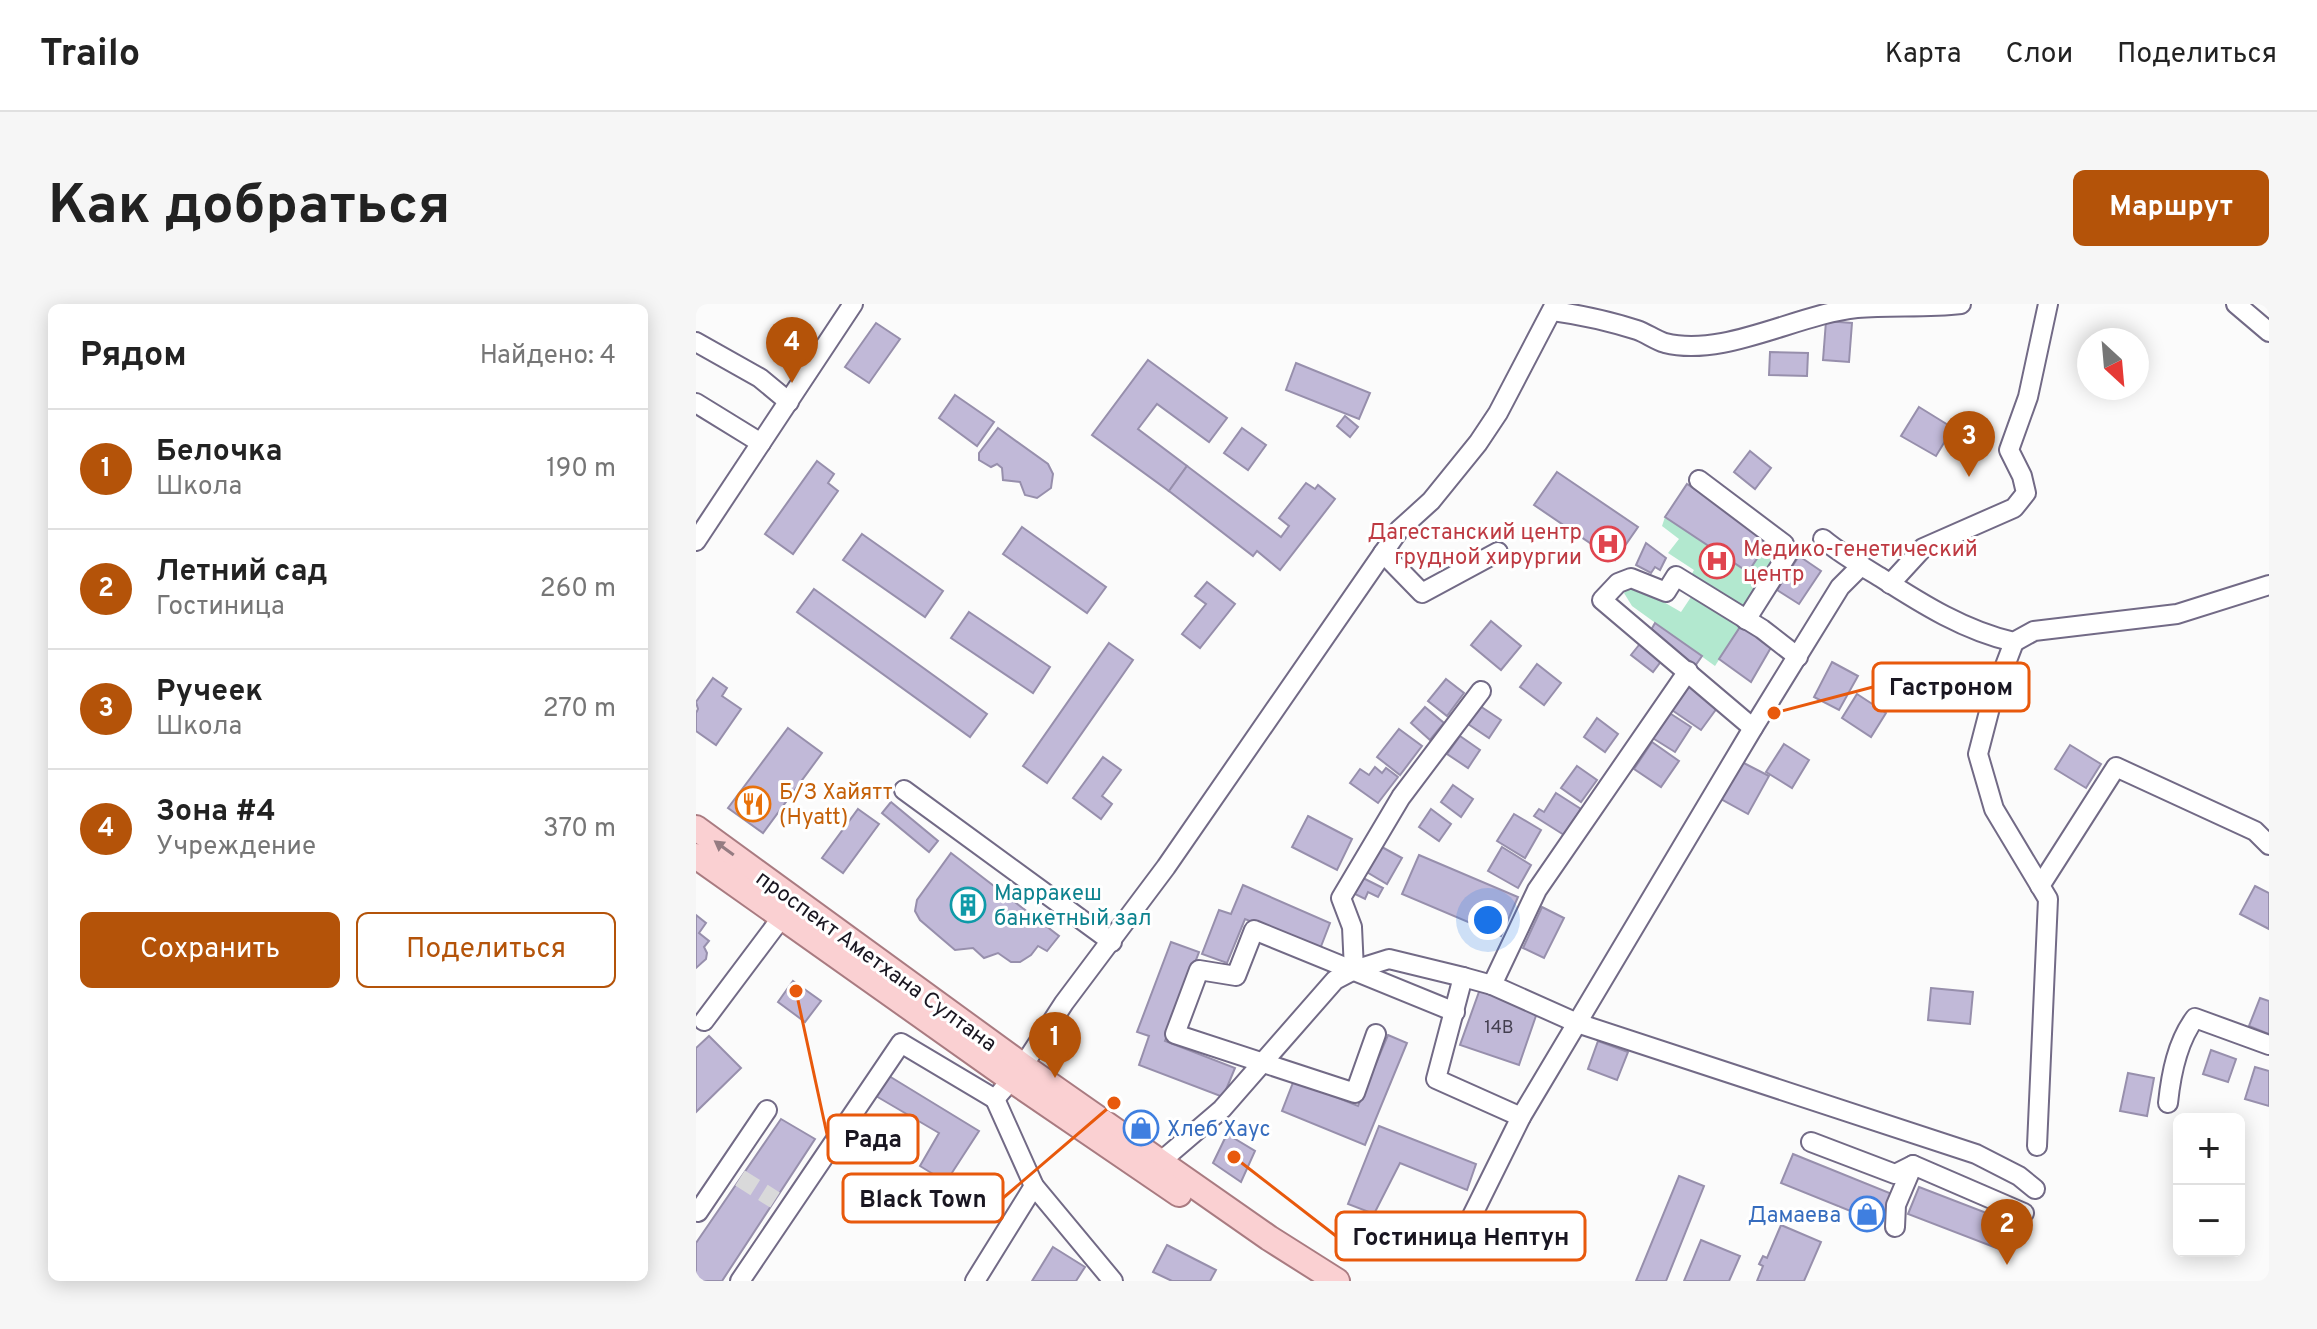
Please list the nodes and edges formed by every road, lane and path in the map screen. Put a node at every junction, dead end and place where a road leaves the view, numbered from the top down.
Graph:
1 (853, 304) edge
2 (1961, 304) edge
3 (2048, 304) edge
4 (2236, 304) edge
5 (1554, 307) edge
6 (2269, 332) edge
7 (696, 342) edge
8 (789, 402) junction
9 (696, 403) edge
10 (761, 443) junction
11 (1699, 480) dead end
12 (1823, 539) dead end
13 (696, 541) edge
14 (1498, 552) dead end
15 (1383, 553) junction
16 (1861, 566) junction
17 (1890, 584) junction
18 (2269, 585) edge
19 (1746, 620) junction
20 (2014, 642) junction
21 (1798, 657) junction
22 (1688, 671) junction
23 (1481, 691) dead end
24 (1753, 728) junction
25 (904, 790) dead end
26 (696, 828) edge
27 (2269, 845) edge
28 (696, 856) edge
29 (2040, 886) junction
30 (782, 917) junction
31 (1112, 942) junction
32 (1354, 970) junction
33 (1463, 977) junction
34 (1492, 985) junction
35 (1455, 1012) junction
36 (704, 1021) dead end
37 (1577, 1023) junction
38 (1376, 1034) dead end
39 (2269, 1045) edge
40 (1261, 1063) junction
41 (1018, 1073) junction
42 (995, 1099) junction
43 (2168, 1103) dead end
44 (767, 1110) dead end
45 (1521, 1117) junction
46 (1811, 1142) dead end
47 (2037, 1146) dead end
48 (1913, 1165) junction
49 (1154, 1167) junction
50 (1034, 1186) junction
51 (2035, 1189) dead end
52 (698, 1212) dead end
53 (2024, 1213) dead end
54 (1895, 1227) dead end
55 (1466, 1228) dead end
56 (740, 1281) edge
57 (975, 1281) edge
58 (1113, 1281) edge
59 (1309, 1281) edge
60 (1337, 1281) edge

1 - 8 street
2 - 5 street
3 - 17 street
4 - 6 street
5 - 15 street
7 - 8 street
8 - 10 street
9 - 10 street
10 - 13 street
11 - 19 street
12 - 16 street
14 - 15 street
15 - 31 street
16 - 17 street
16 - 21 street
17 - 20 street
18 - 20 street
19 - 21 street
19 - 22 street
20 - 29 street
21 - 24 street
22 - 24 street
22 - 34 street
23 - 32 street
24 - 37 street
25 - 31 street
41 -> 26 main road, проспект Аметхана Султана
27 - 29 street
28 - 30 main road
29 - 47 street
30 - 36 street
30 - 41 main road
31 - 41 street
32 - 33 street
32 - 35 street
32 - 40 street
32 - 40 street
33 - 34 street
33 - 35 street
34 - 37 street
35 - 45 street
37 - 45 street
37 - 51 street
38 - 40 street
39 - 43 street
40 - 49 street
41 - 42 street
41 - 49 main road, проспект Аметхана Султана
42 - 50 street
42 - 56 street
44 - 52 street
45 - 55 street
46 - 48 street
48 - 53 street
48 - 54 street
49 - 59 main road
49 - 60 main road, проспект Аметхана Султана
50 - 57 street
50 - 58 street

